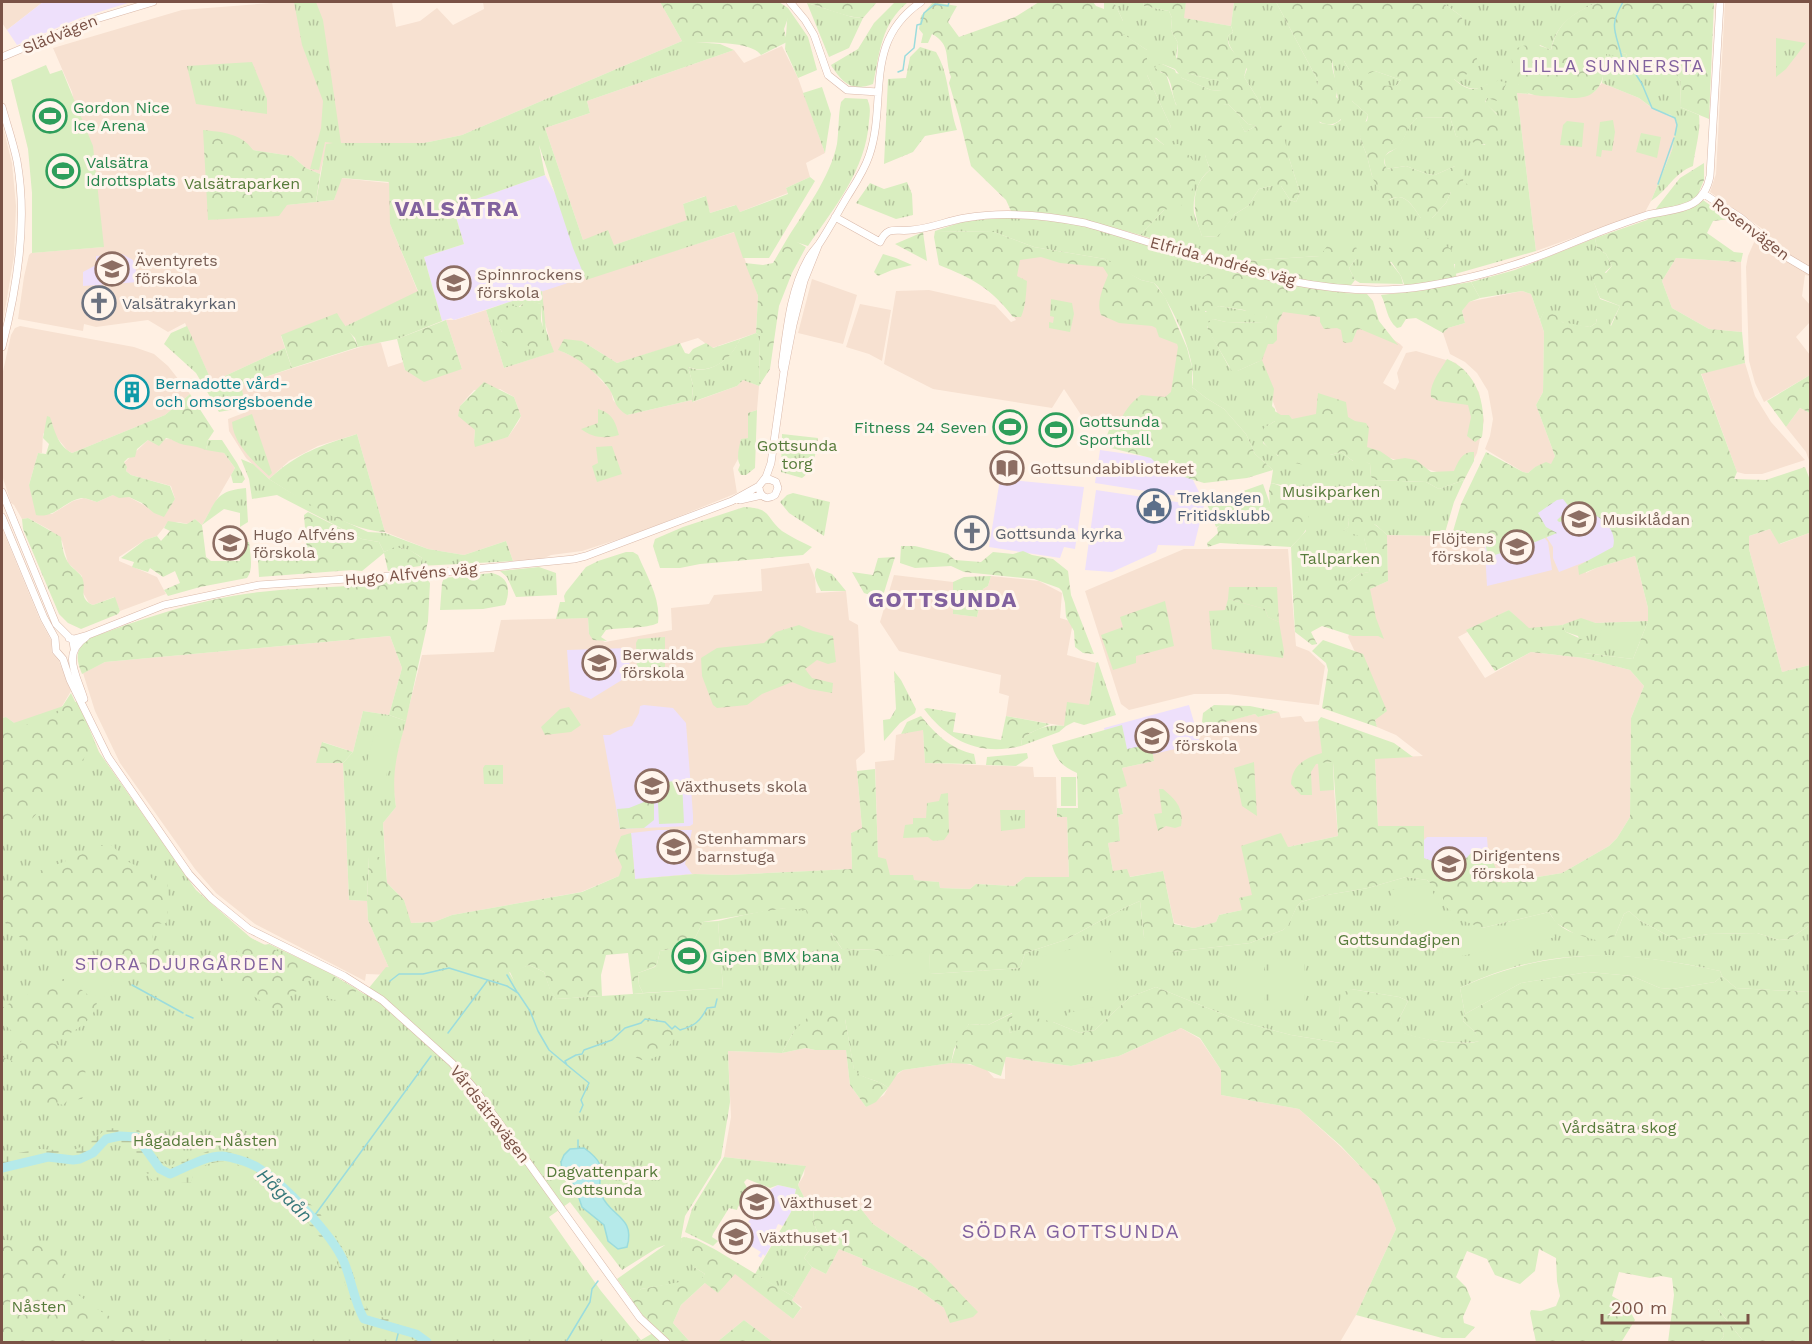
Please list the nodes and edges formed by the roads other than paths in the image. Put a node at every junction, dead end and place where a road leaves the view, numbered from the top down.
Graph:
1 (153, 2) edge
2 (790, 2) edge
3 (921, 2) edge
4 (1720, 2) edge
5 (2, 57) edge
6 (878, 92) junction
7 (2, 108) edge
8 (1704, 194) junction
9 (835, 217) junction
10 (1810, 271) edge
11 (2, 347) edge
12 (765, 482) junction
13 (2, 492) edge
14 (762, 495) junction
15 (732, 501) junction
16 (2, 516) edge
17 (88, 635) junction
18 (68, 637) junction
19 (55, 644) junction
20 (74, 650) junction
21 (60, 655) junction
22 (89, 716) junction
23 (666, 1342) edge

1 - 5 street, Slädvägen
2 - 6 street
3 - 6 street
4 - 8 street, Rosenvägen
6 - 9 street
7 - 11 street
8 - 9 street, Elfrida Andrées väg
8 - 10 street, Rosenvägen
9 - 12 street
12 - 14 street
12 - 14 street
12 - 15 street, Hugo Alfvéns väg
13 - 18 street
14 - 15 street, Hugo Alfvéns väg
15 - 17 street, Hugo Alfvéns väg
16 - 19 street
17 - 18 street, Hugo Alfvéns väg
17 - 20 street, Hugo Alfvéns väg
18 - 19 street
18 - 20 street
19 - 21 street
20 - 21 street
20 - 22 street, Vårdsätravägen
21 - 22 street, Vårdsätravägen
22 - 23 street, Vårdsätravägen

